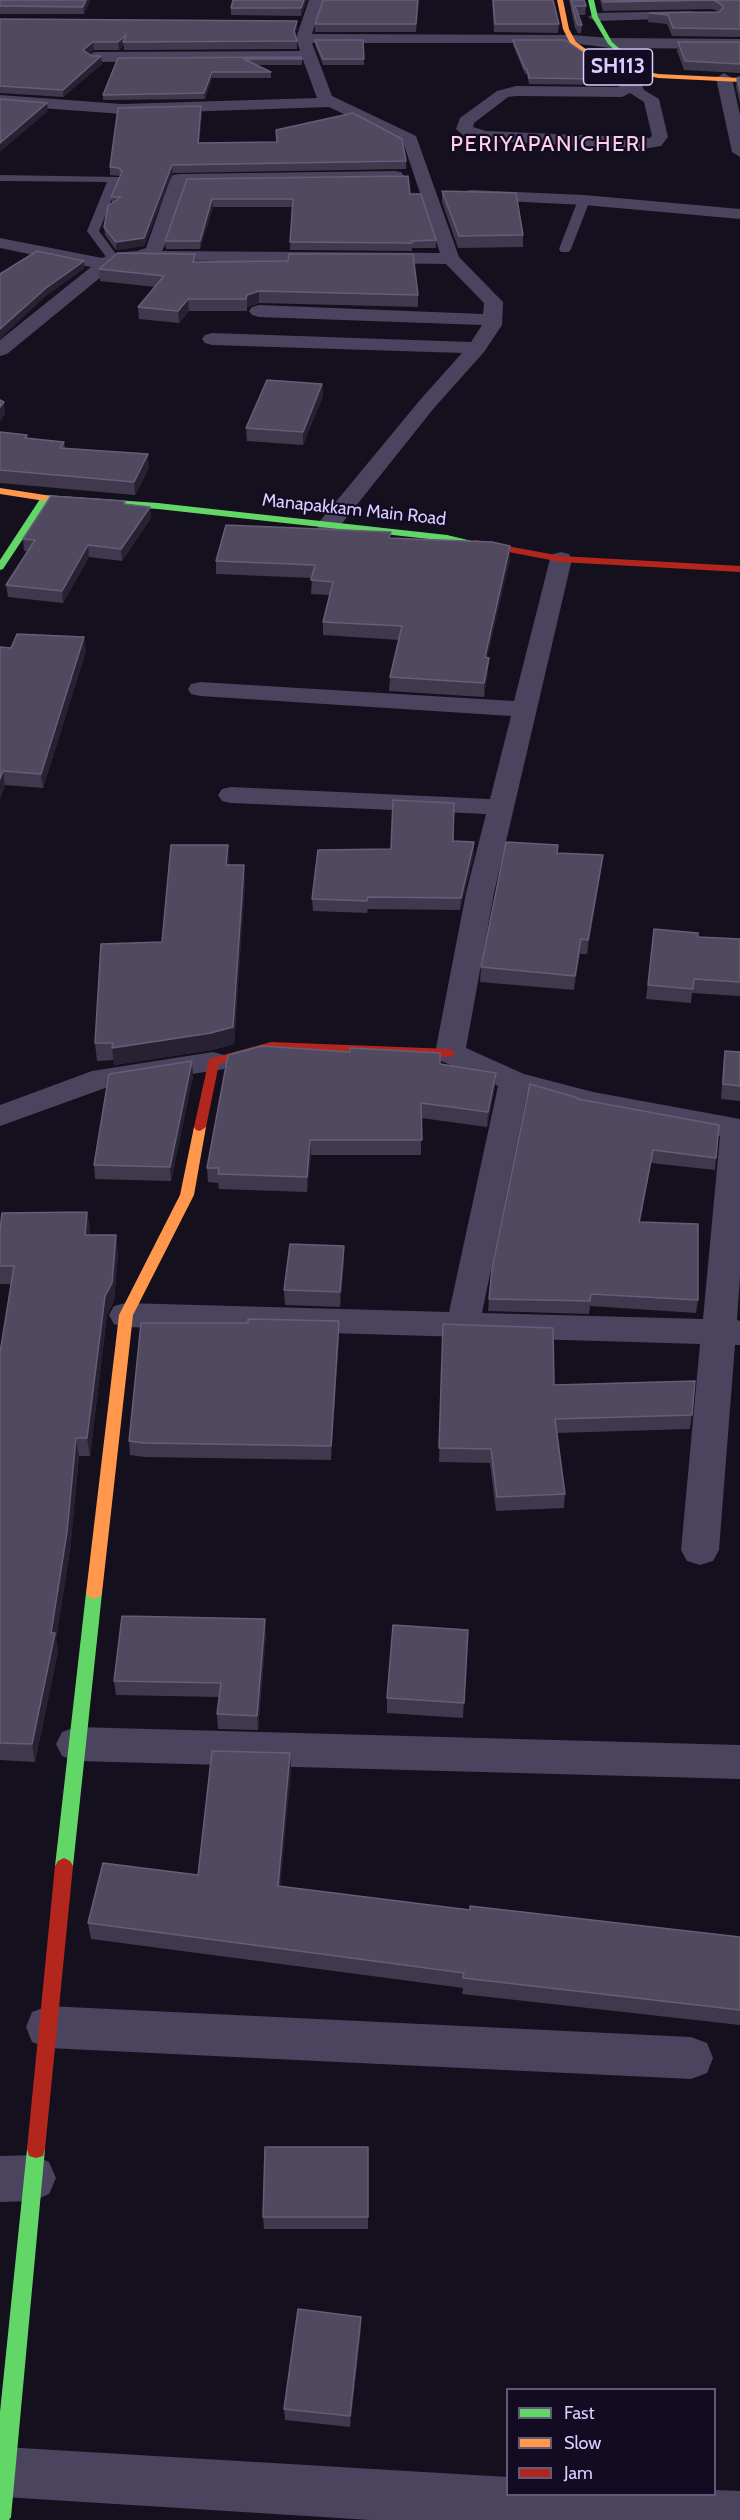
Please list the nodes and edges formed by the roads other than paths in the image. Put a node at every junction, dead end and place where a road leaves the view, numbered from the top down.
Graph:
1 (316, 0) edge
2 (560, 0) edge
3 (591, 0) edge
4 (701, 15) edge
5 (595, 17) junction
6 (303, 34) junction
7 (572, 39) junction
8 (610, 43) junction
9 (740, 44) edge
10 (94, 57) edge
11 (740, 66) edge
12 (726, 79) edge
13 (633, 83) junction
14 (0, 100) edge
15 (331, 102) junction
16 (740, 152) edge
17 (424, 176) junction
18 (0, 178) edge
19 (442, 194) junction
20 (584, 200) junction
21 (740, 214) edge
22 (0, 243) edge
23 (565, 249) dead end
24 (140, 256) junction
25 (451, 260) junction
26 (110, 261) junction
27 (259, 311) edge
28 (493, 320) junction
29 (0, 325) edge
30 (28, 328) junction
31 (212, 339) dead end
32 (477, 348) junction
33 (0, 350) edge
34 (0, 491) edge
35 (45, 498) junction
36 (328, 526) junction
37 (561, 559) junction
38 (0, 567) edge
39 (740, 569) edge
40 (200, 689) dead end
41 (525, 709) junction
42 (231, 795) dead end
43 (501, 807) junction
44 (450, 1053) junction
45 (213, 1062) junction
46 (514, 1080) junction
47 (0, 1116) edge
48 (738, 1129) edge
49 (126, 1315) junction
50 (463, 1325) junction
51 (730, 1333) edge
52 (700, 1550) dead end
53 (76, 1744) junction
54 (740, 1762) edge
55 (48, 2027) junction
56 (691, 2058) dead end
57 (16, 2179) edge
58 (2, 2494) edge
59 (740, 2517) edge

1 - 6 street
2 - 7 main road, SH113
3 - 5 main road, SH113
4 - 5 street
5 - 8 main road, SH113
6 - 7 street
6 - 10 street
6 - 15 street
7 - 8 street
7 - 13 main road, SH113
8 - 9 street
8 - 13 main road, SH113
11 - 13 street
12 - 13 main road, SH113
12 - 16 street
13 - 13 street
14 - 15 street
15 - 17 street
17 - 19 street
17 - 24 street
18 - 26 lane
19 - 20 street
19 - 25 street
20 - 21 street
20 - 23 lane
22 - 26 street
24 - 25 street
24 - 26 street
25 - 28 street
26 - 30 street
27 - 28 street
28 - 32 street
29 - 30 street
30 - 33 street
31 - 32 street
32 - 36 street
34 - 35 main road, Manapakkam Main Road
35 - 36 main road, Manapakkam Main Road
35 - 38 main road
36 - 37 main road, Manapakkam Main Road
37 - 39 main road, Manapakkam Main Road
37 - 41 street
40 - 41 street
41 - 43 street
42 - 43 street
43 - 44 street
44 - 45 main road
44 - 46 street
45 - 47 street
45 - 49 main road
46 - 48 street
46 - 50 street
48 - 51 street
49 - 50 street
49 - 53 main road
50 - 51 street
51 - 52 street
53 - 54 street
53 - 55 main road
55 - 56 street
55 - 57 main road
57 - 58 main road
58 - 59 street

